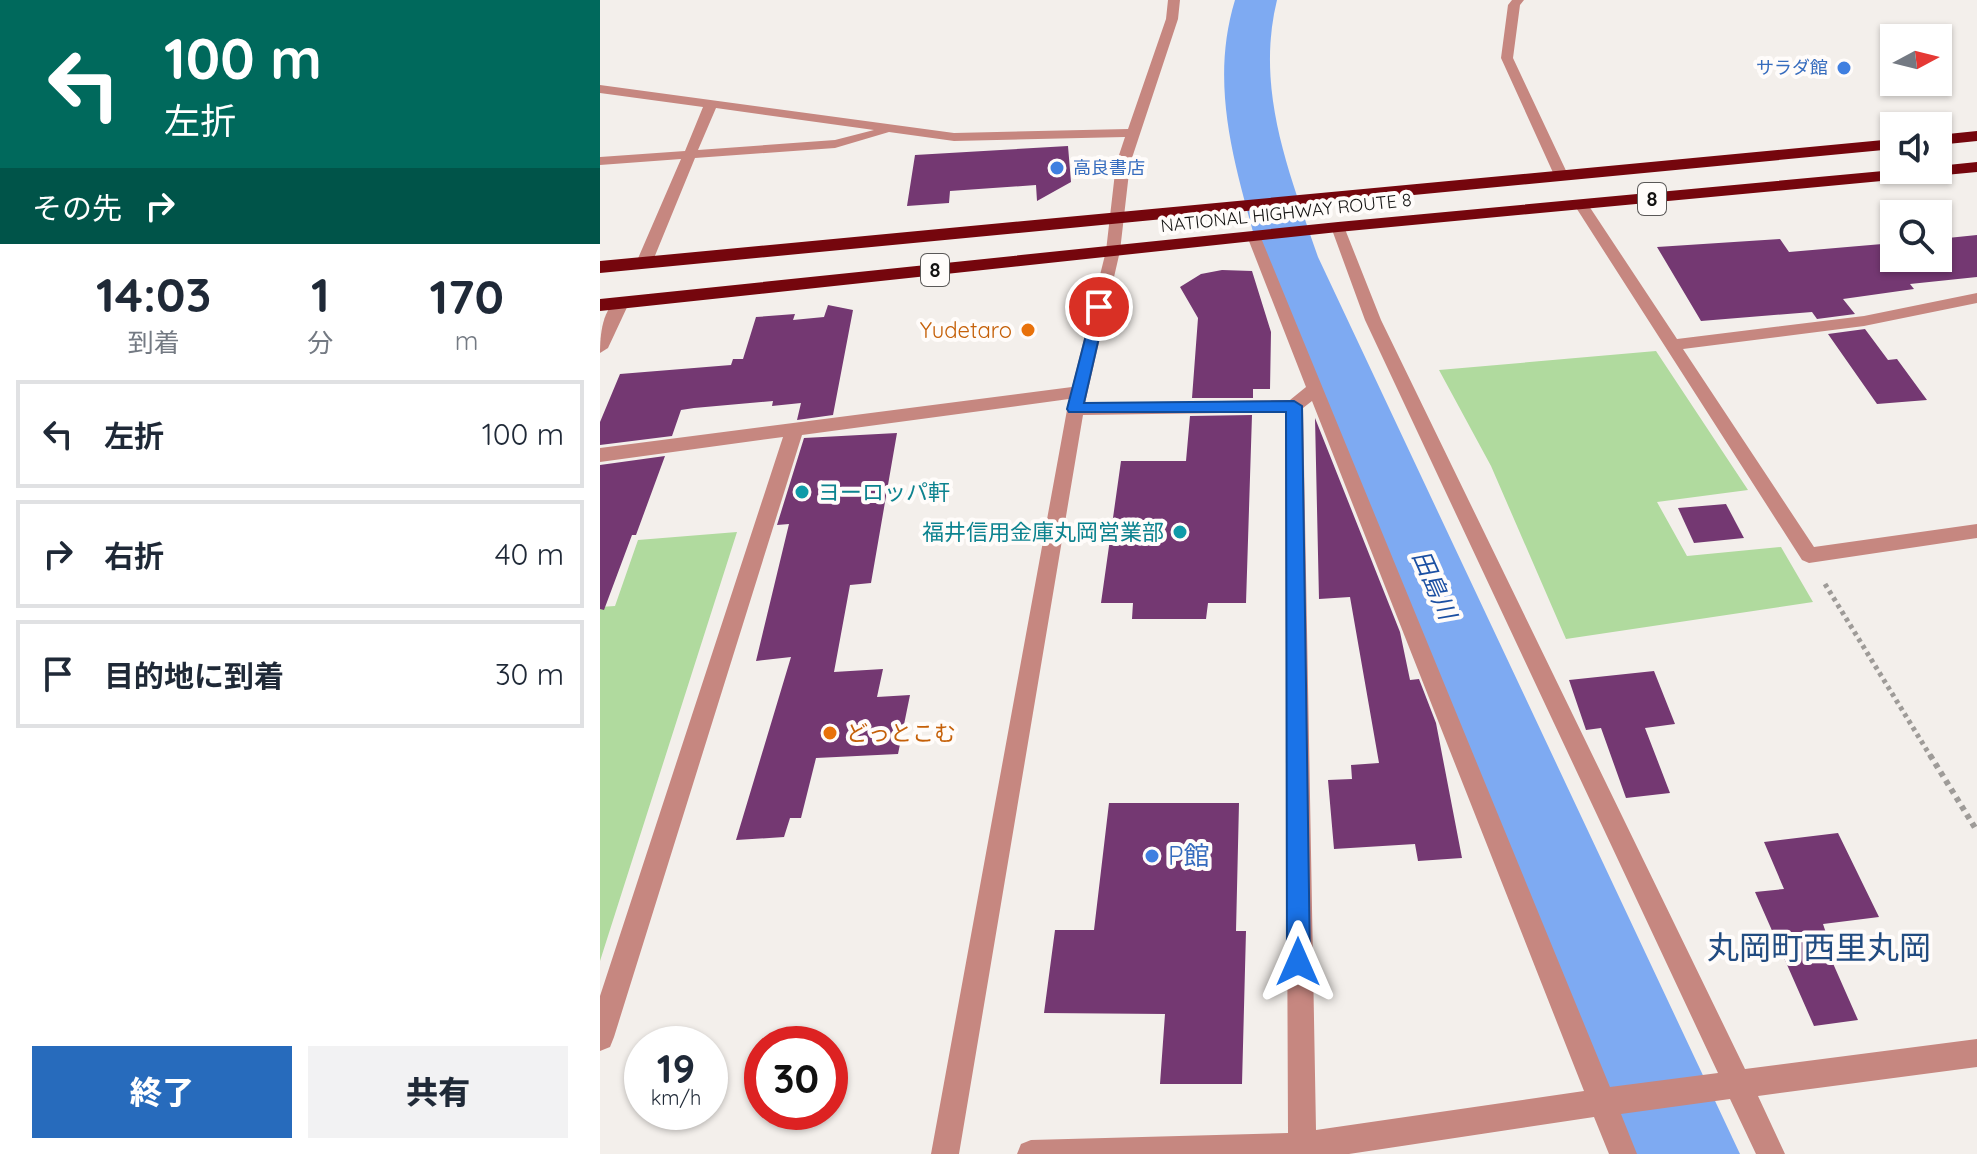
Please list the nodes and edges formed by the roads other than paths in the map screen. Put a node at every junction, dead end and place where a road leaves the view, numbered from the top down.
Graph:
1 (1174, 0) edge
2 (1518, 0) edge
3 (600, 89) edge
4 (711, 104) junction
5 (894, 129) junction
6 (1132, 133) junction
7 (1977, 136) edge
8 (1952, 139) edge
9 (1880, 145) edge
10 (691, 154) junction
11 (600, 161) edge
12 (1977, 167) edge
13 (1562, 177) junction
14 (1582, 206) junction
15 (1117, 219) junction
16 (1332, 228) junction
17 (1262, 235) junction
18 (1113, 251) junction
19 (644, 263) junction
20 (600, 267) edge
21 (1977, 298) edge
22 (621, 303) junction
23 (600, 305) edge
24 (1670, 345) junction
25 (600, 348) edge
26 (1317, 388) junction
27 (1077, 400) junction
28 (1294, 406) junction
29 (795, 429) junction
30 (600, 455) edge
31 (1977, 531) edge
32 (600, 1037) edge
33 (1977, 1053) edge
34 (1739, 1085) junction
35 (1602, 1102) junction
36 (1301, 1150) edge
37 (945, 1154) edge
38 (1031, 1154) edge
39 (1623, 1154) edge
40 (1771, 1154) edge

1 - 6 street
2 - 13 street
3 - 4 street
4 - 5 street
4 - 10 street
5 - 6 street
5 - 10 street
6 - 15 street
7 - 8 highway
9 - 13 highway, NATIONAL HIGHWAY ROUTE 8 / 8
10 - 11 street
10 - 19 street
12 - 14 highway, NATIONAL HIGHWAY ROUTE 8 / 8
13 - 15 highway, NATIONAL HIGHWAY ROUTE 8 / 8
14 - 16 highway, NATIONAL HIGHWAY ROUTE 8 / 8
14 - 24 street
15 - 18 street
15 - 19 highway, NATIONAL HIGHWAY ROUTE 8 / 8
16 - 17 highway, NATIONAL HIGHWAY ROUTE 8 / 8
16 - 34 street
17 - 18 highway, NATIONAL HIGHWAY ROUTE 8 / 8
17 - 26 street
18 - 22 highway, NATIONAL HIGHWAY ROUTE 8 / 8
18 - 27 street
19 - 20 highway, NATIONAL HIGHWAY ROUTE 8 / 8
21 - 24 street
22 - 23 highway, NATIONAL HIGHWAY ROUTE 8 / 8
22 - 25 street
24 - 31 street
26 - 28 street
26 - 35 street
27 - 28 street
27 - 29 street
27 - 37 street
28 - 36 street
29 - 30 street
29 - 32 street
33 - 34 street
34 - 35 street
34 - 40 street
35 - 36 street
35 - 39 street
36 - 38 street

